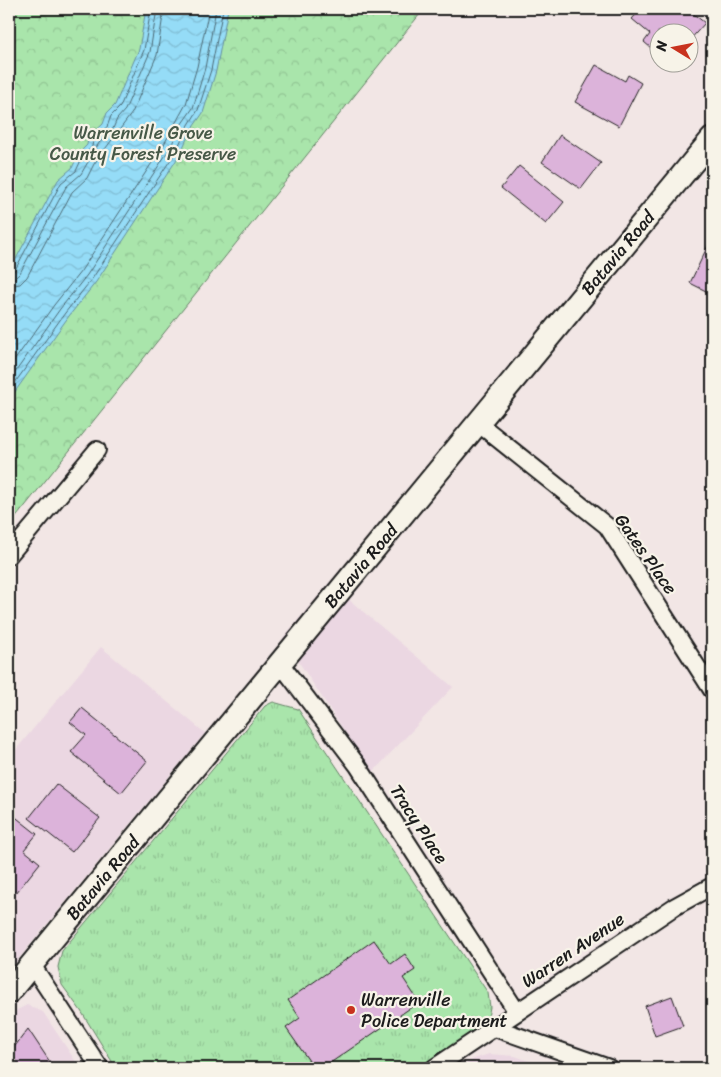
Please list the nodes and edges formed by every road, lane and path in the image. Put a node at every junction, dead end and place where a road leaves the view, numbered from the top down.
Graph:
1 (712, 140) edge
2 (478, 423) junction
3 (97, 450) dead end
4 (9, 555) edge
5 (280, 663) junction
6 (712, 690) edge
7 (712, 886) edge
8 (32, 964) junction
9 (9, 992) edge
10 (517, 1012) junction
11 (495, 1028) junction
12 (100, 1068) edge
13 (434, 1068) edge
14 (609, 1068) edge

1 - 2 main road, Batavia Road
2 - 5 main road, Batavia Road
2 - 6 street, Gates Place
3 - 4 street
5 - 8 main road, Batavia Road
5 - 10 street, Tracy Place
7 - 10 street, Warren Avenue
8 - 9 main road, Batavia Road
8 - 12 street
10 - 11 street, Warren Avenue
11 - 13 street, Warren Avenue
11 - 14 street

